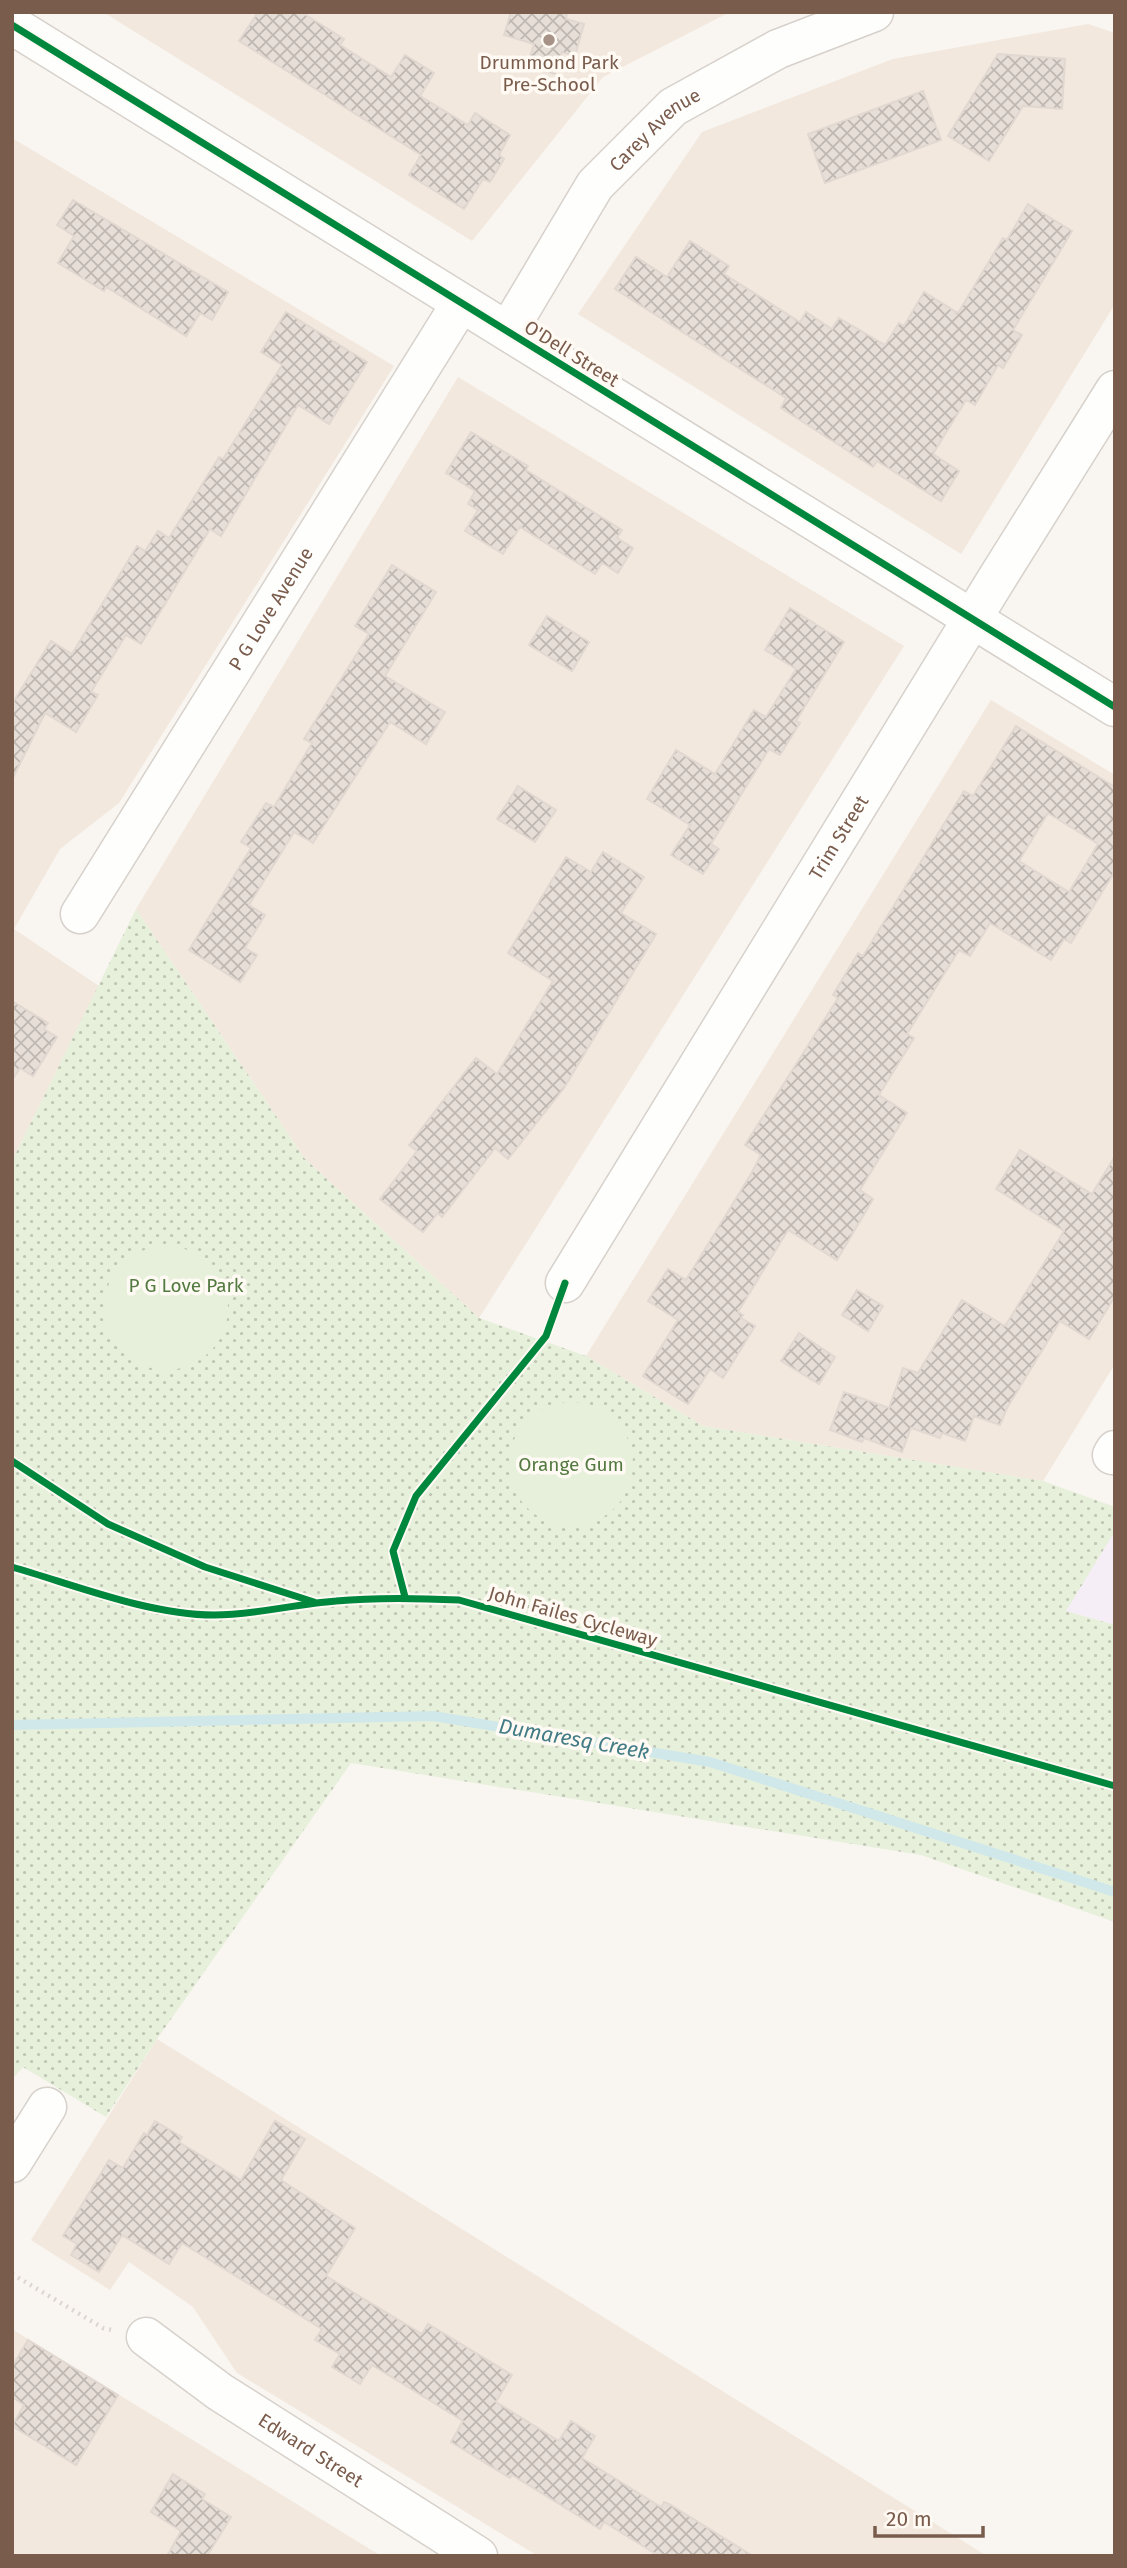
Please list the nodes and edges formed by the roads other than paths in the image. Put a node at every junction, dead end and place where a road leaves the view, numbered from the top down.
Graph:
1 (874, 12) edge
2 (12, 25) edge
3 (461, 303) junction
4 (508, 331) junction
5 (1115, 390) edge
6 (972, 620) junction
7 (1115, 707) edge
8 (80, 914) dead end
9 (565, 1283) dead end
10 (47, 2107) dead end
11 (12, 2163) edge
12 (146, 2337) dead end
13 (478, 2556) edge

1 - 4 street, Carey Avenue
2 - 3 street, O'Dell Street
3 - 4 street, O'Dell Street
3 - 8 street, P G Love Avenue
4 - 6 street, O'Dell Street
5 - 6 street, Trim Street
6 - 7 street, O'Dell Street
6 - 9 street, Trim Street
10 - 11 street
12 - 13 street, Edward Street

